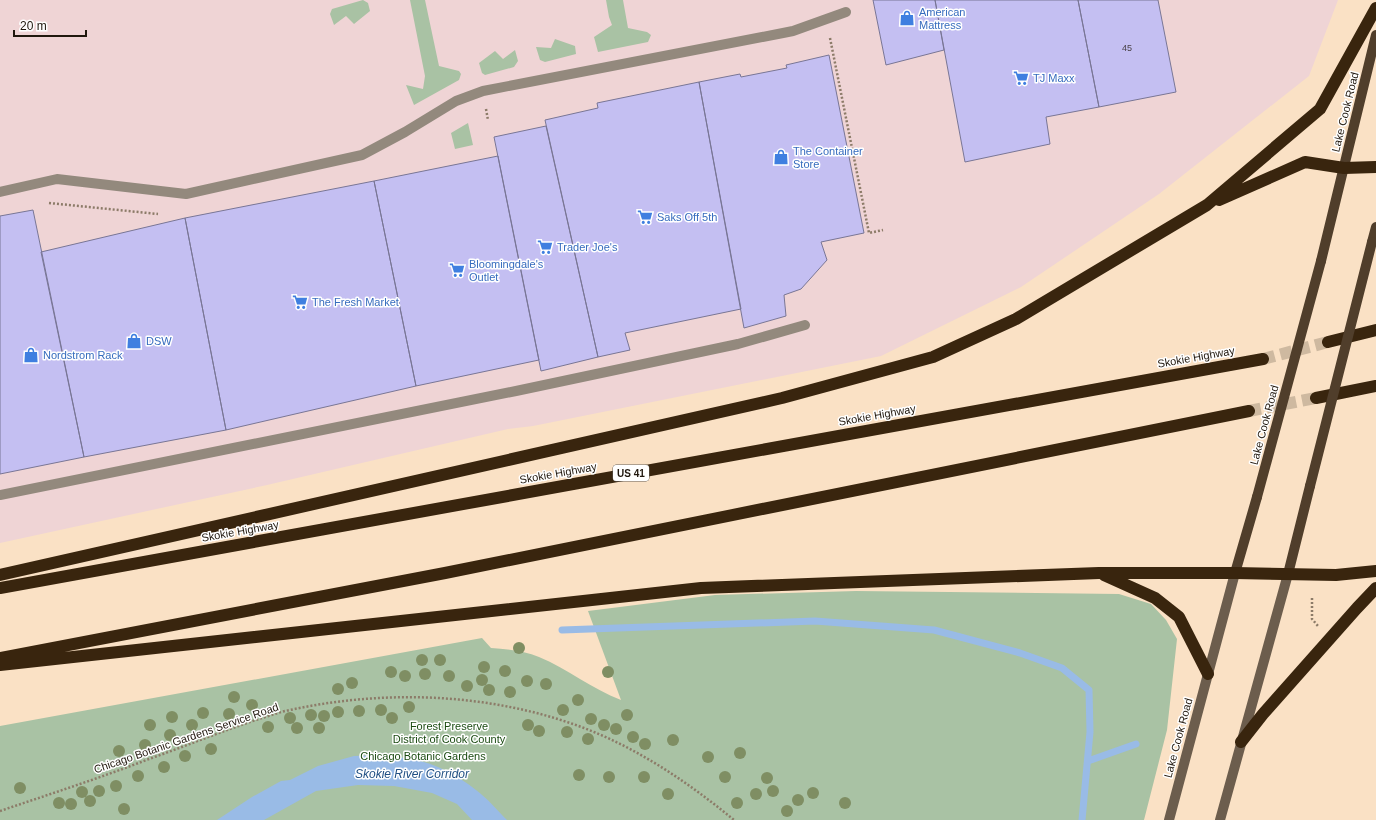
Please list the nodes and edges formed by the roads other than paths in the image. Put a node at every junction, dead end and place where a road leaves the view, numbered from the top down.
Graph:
1 (1376, 8) edge
2 (846, 12) dead end
3 (1376, 35) edge
4 (1376, 167) edge
5 (1344, 168) junction
6 (0, 192) edge
7 (1207, 205) junction
8 (1376, 227) edge
9 (805, 325) dead end
10 (1376, 330) edge
11 (1328, 342) tunnel mouth
12 (1263, 358) tunnel mouth
13 (1376, 386) edge
14 (1316, 398) tunnel mouth
15 (1249, 411) tunnel mouth
16 (0, 495) edge
17 (1376, 571) edge
18 (1099, 573) junction
19 (1235, 573) junction
20 (1288, 574) junction
21 (0, 575) edge
22 (0, 588) edge
23 (1376, 588) edge
24 (0, 658) edge
25 (0, 665) edge
26 (1208, 674) junction
27 (1241, 742) junction
28 (1169, 820) edge
29 (1220, 820) edge

1 - 7 highway
2 - 6 lane
3 - 5 main road, Lake Cook Road
4 - 5 highway
5 - 7 highway
5 - 19 main road, Lake Cook Road, bridge
7 - 21 highway
8 - 20 main road, bridge
9 - 16 lane
10 - 11 highway
12 - 22 highway, Skokie Highway / US 41
13 - 14 highway
15 - 24 highway
17 - 20 highway
18 - 19 highway
18 - 25 highway
18 - 26 highway
19 - 20 highway
19 - 26 main road, Lake Cook Road
20 - 27 main road
23 - 27 highway
26 - 28 main road, Lake Cook Road
27 - 29 main road

